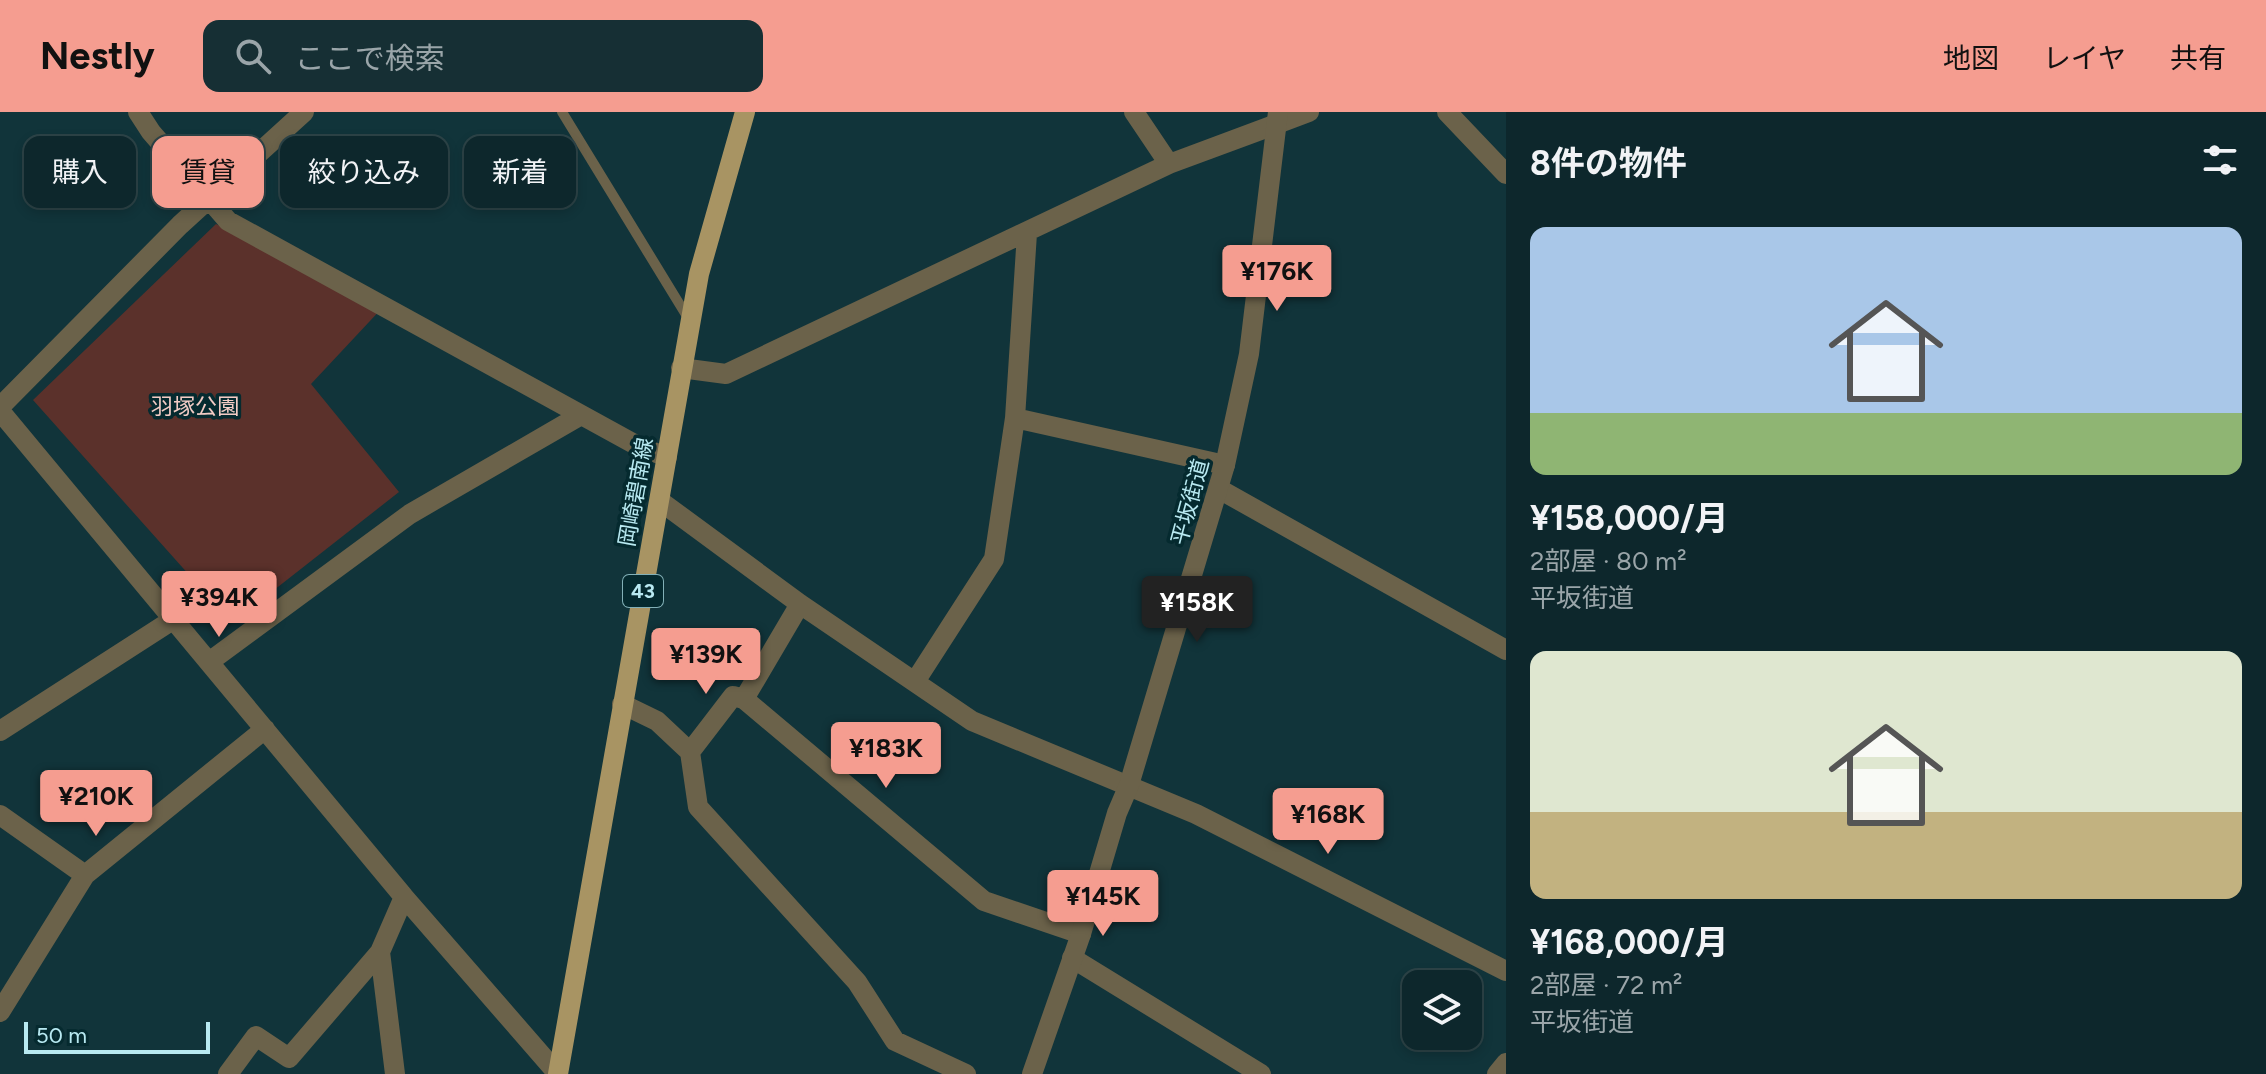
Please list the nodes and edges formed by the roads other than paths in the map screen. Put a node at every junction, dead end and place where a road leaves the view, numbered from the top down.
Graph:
1 (138, 112) edge
2 (304, 112) edge
3 (562, 112) edge
4 (745, 112) edge
5 (1134, 112) edge
6 (1309, 112) edge
7 (1447, 112) edge
8 (1277, 120) edge
9 (154, 136) edge
10 (264, 149) edge
11 (1169, 164) junction
12 (1506, 174) edge
13 (200, 208) edge
14 (217, 208) edge
15 (1027, 233) junction
16 (690, 322) junction
17 (681, 368) junction
18 (0, 409) edge
19 (581, 415) junction
20 (1015, 418) junction
21 (667, 457) junction
22 (1225, 465) junction
23 (1219, 489) junction
24 (660, 501) junction
25 (800, 604) junction
26 (174, 619) junction
27 (1506, 650) edge
28 (209, 662) junction
29 (916, 680) junction
30 (744, 699) junction
31 (622, 704) junction
32 (265, 729) junction
33 (0, 731) edge
34 (690, 752) junction
35 (1129, 785) junction
36 (0, 815) edge
37 (85, 875) junction
38 (404, 897) junction
39 (1081, 934) junction
40 (380, 952) junction
41 (1072, 958) junction
42 (1506, 971) edge
43 (0, 1012) edge
44 (1506, 1063) edge
45 (228, 1074) edge
46 (395, 1074) edge
47 (558, 1074) edge
48 (966, 1074) edge
49 (1032, 1074) edge
50 (1261, 1074) edge
51 (1497, 1074) edge

1 - 9 street
2 - 10 street
3 - 16 lane
4 - 16 main road, 岡崎碧南線 / 43
5 - 11 street
6 - 8 street
7 - 12 street
8 - 11 street
8 - 22 street, 平坂街道
11 - 15 street
13 - 18 street
14 - 19 street
15 - 17 street
15 - 20 street
16 - 17 main road, 岡崎碧南線 / 43
17 - 21 main road, 岡崎碧南線 / 43
18 - 26 street
19 - 21 street
19 - 28 street
20 - 22 street
20 - 29 street
21 - 24 main road, 岡崎碧南線 / 43
22 - 23 street, 平坂街道
23 - 27 street
23 - 35 street, 平坂街道
24 - 25 street
24 - 31 main road, 岡崎碧南線 / 43
25 - 29 street
25 - 30 street
26 - 28 street
26 - 33 street
28 - 32 street
29 - 35 street
30 - 34 street
30 - 39 street
31 - 34 street
31 - 47 main road, 岡崎碧南線 / 43
32 - 37 street
32 - 38 street
34 - 48 street
35 - 39 street, 平坂街道
35 - 42 street
36 - 37 street
37 - 43 street
38 - 40 street
38 - 47 street
39 - 41 street, 平坂街道
40 - 45 street
40 - 46 street
41 - 49 street, 平坂街道
41 - 50 street
44 - 51 street

